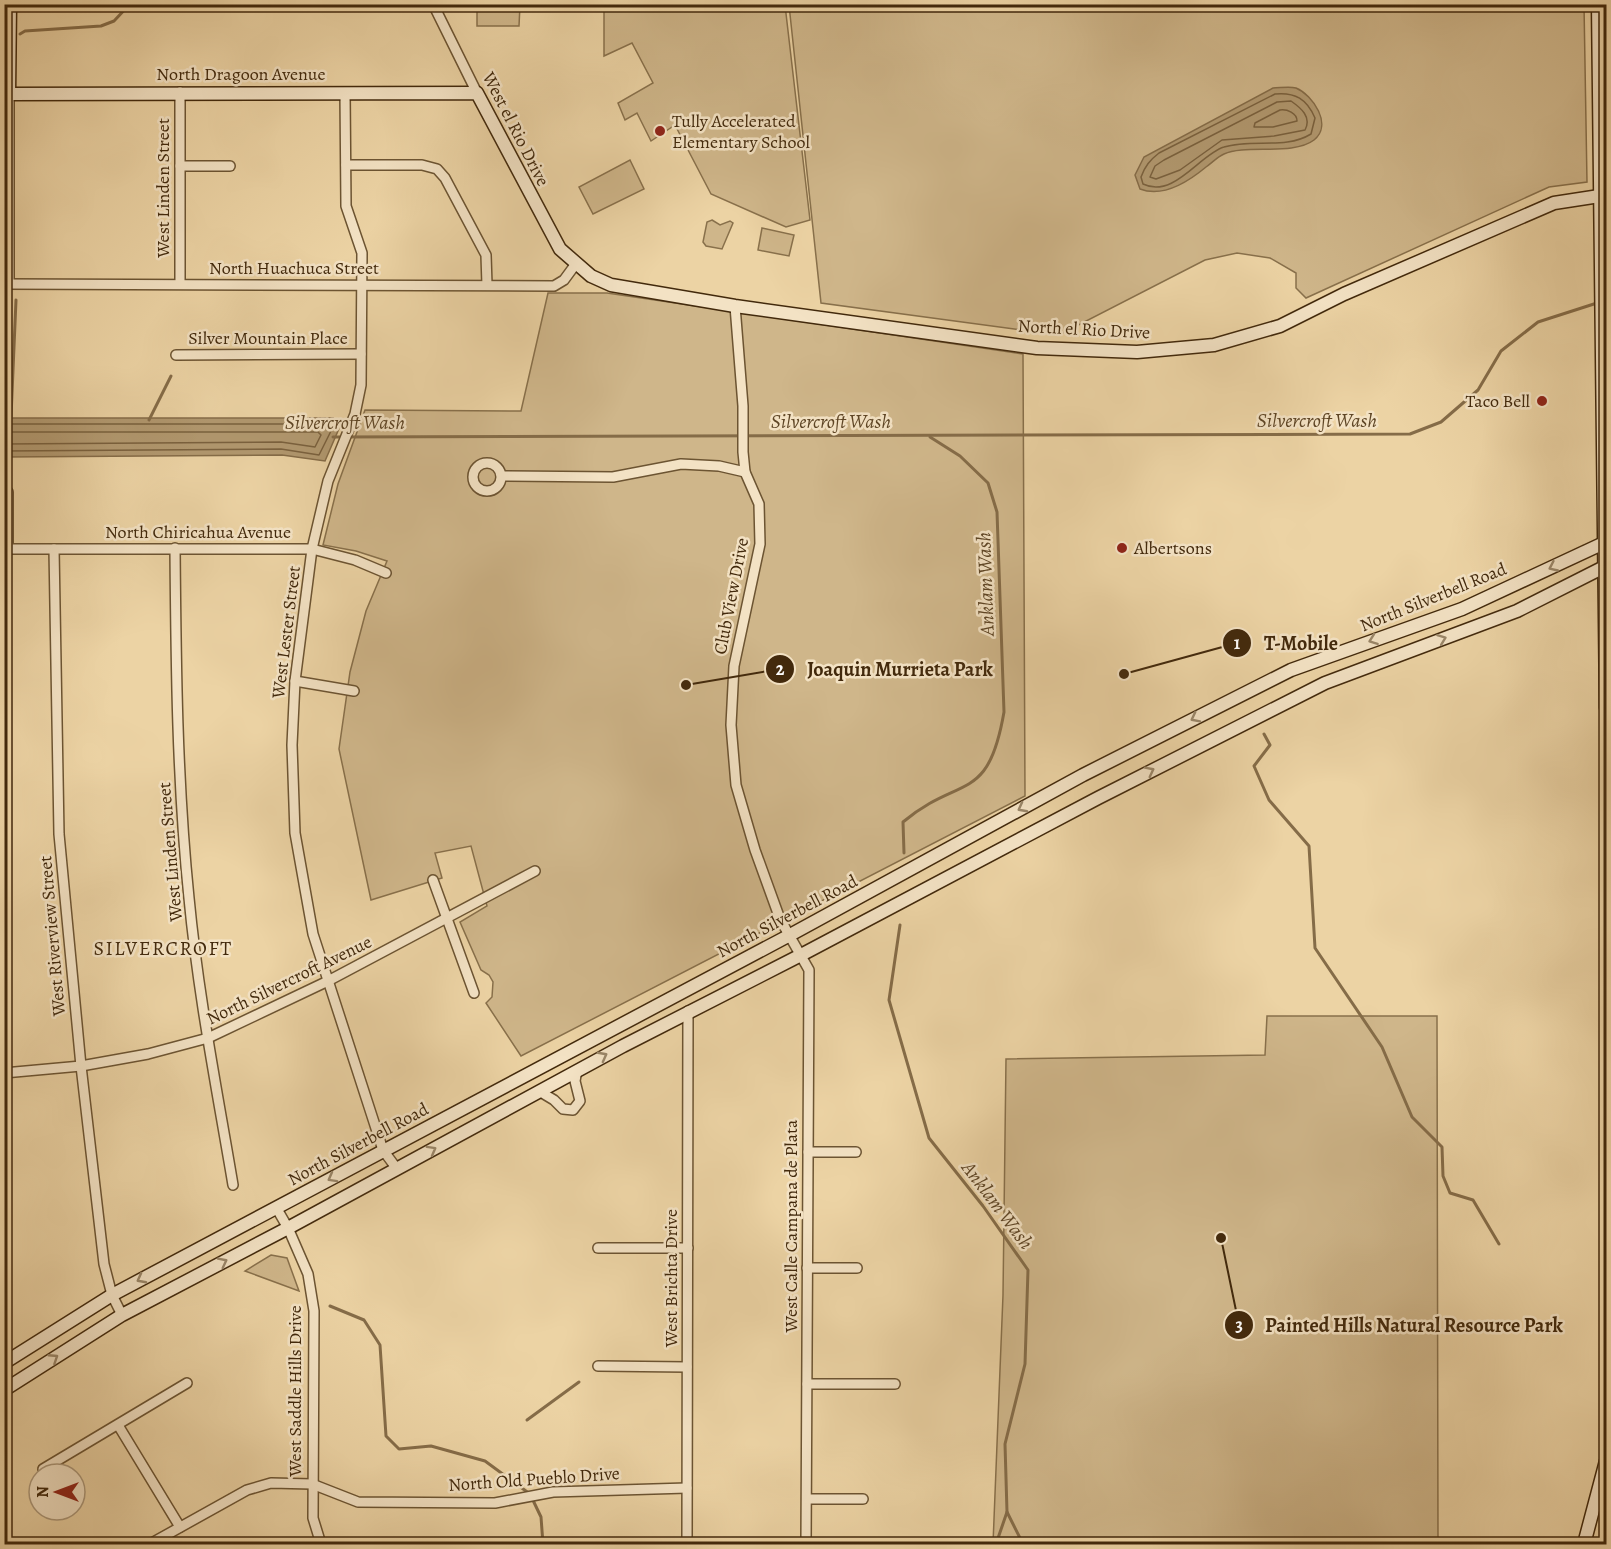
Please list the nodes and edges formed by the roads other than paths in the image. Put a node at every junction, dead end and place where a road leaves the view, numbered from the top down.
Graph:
1 (10, 4) edge
2 (433, 4) edge
3 (1598, 4) edge
4 (180, 92) junction
5 (345, 93) junction
6 (477, 93) junction
7 (7, 94) edge
8 (346, 165) junction
9 (180, 166) junction
10 (230, 166) dead end
11 (1604, 195) edge
12 (575, 265) junction
13 (7, 284) edge
14 (180, 285) junction
15 (363, 285) junction
16 (487, 285) junction
17 (735, 306) junction
18 (361, 354) junction
19 (176, 355) dead end
20 (1605, 380) edge
21 (745, 472) junction
22 (502, 476) dead end
23 (8, 492) dead end
24 (1605, 543) edge
25 (175, 548) junction
26 (6, 549) edge
27 (54, 549) junction
28 (312, 549) junction
29 (1605, 567) edge
30 (386, 573) dead end
31 (295, 681) junction
32 (354, 691) dead end
33 (1606, 708) edge
34 (535, 871) dead end
35 (433, 880) dead end
36 (446, 919) junction
37 (790, 935) junction
38 (801, 955) junction
39 (328, 981) junction
40 (474, 993) dead end
41 (681, 993) junction
42 (688, 1011) junction
43 (208, 1038) junction
44 (81, 1066) junction
45 (577, 1070) junction
46 (4, 1073) edge
47 (539, 1091) junction
48 (383, 1150) junction
49 (808, 1152) junction
50 (856, 1152) dead end
51 (397, 1169) junction
52 (233, 1185) dead end
53 (277, 1209) junction
54 (288, 1228) junction
55 (598, 1248) dead end
56 (688, 1248) junction
57 (807, 1268) junction
58 (857, 1268) dead end
59 (112, 1294) junction
60 (122, 1315) junction
61 (4, 1363) edge
62 (598, 1366) dead end
63 (687, 1367) junction
64 (187, 1383) dead end
65 (807, 1384) junction
66 (895, 1384) dead end
67 (4, 1389) edge
68 (118, 1425) junction
69 (1606, 1461) edge
70 (55, 1462) edge
71 (312, 1484) junction
72 (687, 1488) junction
73 (567, 1491) junction
74 (807, 1499) junction
75 (863, 1499) dead end
76 (566, 1503) dead end
77 (180, 1527) junction
78 (150, 1545) edge
79 (321, 1545) edge
80 (687, 1545) edge
81 (806, 1545) edge
82 (1584, 1545) edge

1 - 7 main road
2 - 6 street, West el Rio Drive
3 - 11 main road
4 - 5 main road, North Dragoon Avenue
4 - 7 main road, North Dragoon Avenue
4 - 9 street, West Linden Street
5 - 6 main road, North Dragoon Avenue
5 - 8 street, West Lester Street
6 - 12 main road, West el Rio Drive
7 - 13 street
8 - 15 street, West Lester Street
8 - 16 street
9 - 10 street
9 - 14 street, West Linden Street
11 - 17 main road, North el Rio Drive
11 - 20 main road
12 - 16 street, North Huachuca Street
12 - 17 main road, North el Rio Drive
13 - 14 street, North Huachuca Street
14 - 15 street, North Huachuca Street
15 - 16 street, North Huachuca Street
15 - 18 street, West Lester Street
17 - 21 street, Club View Drive
18 - 19 street, Silver Mountain Place
18 - 28 street, West Lester Street
20 - 24 main road
21 - 22 street
21 - 37 street, Club View Drive
23 - 26 street
24 - 29 main road
24 -> 37 main road, North Silverbell Road
25 - 27 street, North Chiricahua Avenue
25 - 28 street, North Chiricahua Avenue
25 - 43 street, West Linden Street
26 - 27 street, North Chiricahua Avenue
27 - 44 street, West Riverview Street
28 - 30 street, North Chiricahua Avenue
28 - 31 street, West Lester Street
29 - 33 main road
38 -> 29 main road
31 - 32 street
31 - 39 street, West Lester Street
34 - 36 street, North Silvercroft Avenue
35 - 36 street
36 - 39 street, North Silvercroft Avenue
36 - 40 street
37 - 38 street, Club View Drive
37 - 41 main road, North Silverbell Road
38 - 42 main road
38 - 49 street, West Calle Campana de Plata
39 - 43 street, North Silvercroft Avenue
39 - 48 street, West Lester Street
41 - 42 main road
41 - 48 main road, North Silverbell Road
45 -> 42 main road
42 - 56 street, West Brichta Drive
43 - 44 street, North Silvercroft Avenue
43 - 52 street, West Linden Street
44 - 46 street, North Silvercroft Avenue
44 - 59 street, West Riverview Street
45 - 47 main road
45 - 47 street
51 -> 47 main road
48 - 51 street, West Lester Street
48 -> 53 main road, North Silverbell Road
49 - 50 street
49 - 57 street, West Calle Campana de Plata
51 - 54 main road
53 - 54 street, West Saddle Hills Drive
53 -> 59 main road, North Silverbell Road
60 -> 54 main road
54 - 71 street, West Saddle Hills Drive
55 - 56 street
56 - 63 street, West Brichta Drive
57 - 58 street
57 - 65 street, West Calle Campana de Plata
59 - 60 street, West Riverview Street
59 - 61 main road, North Silverbell Road
67 -> 60 main road
62 - 63 street
63 - 72 street, West Brichta Drive
64 - 68 street
65 - 66 street
65 - 74 street, West Calle Campana de Plata
68 - 70 street
68 - 77 street
69 - 82 main road
71 - 73 street, North Old Pueblo Drive
71 - 77 street, North Old Pueblo Drive
71 - 79 street, West Saddle Hills Drive
72 - 73 street, North Old Pueblo Drive
72 - 80 street, West Brichta Drive
73 - 76 street
74 - 75 street
74 - 81 street, West Calle Campana de Plata
77 - 78 street, North Old Pueblo Drive

